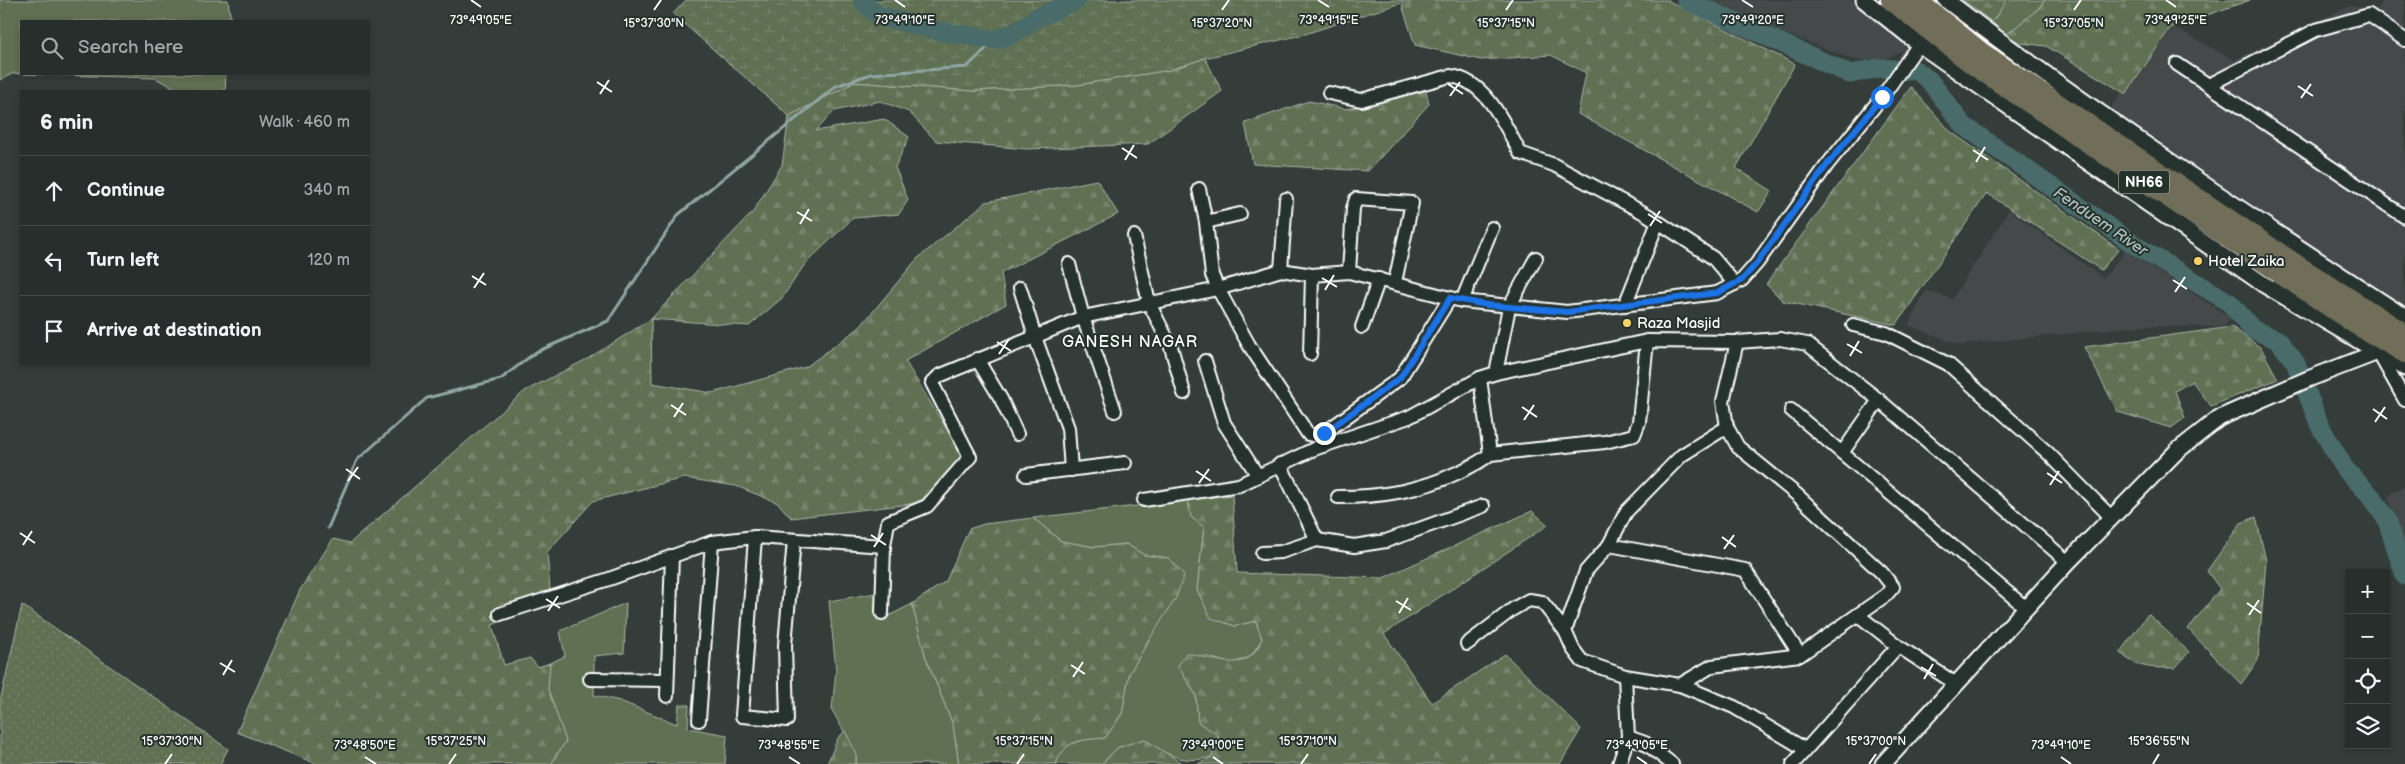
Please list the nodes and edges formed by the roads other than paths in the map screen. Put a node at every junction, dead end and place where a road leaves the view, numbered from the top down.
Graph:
1 (1864, 0) edge
2 (1891, 0) edge
3 (1916, 0) edge
4 (1946, 0) edge
5 (2405, 40) edge
6 (1915, 50) junction
7 (2177, 64) dead end
8 (2209, 85) junction
9 (1329, 93) dead end
10 (1199, 189) dead end
11 (1286, 199) dead end
12 (1240, 214) dead end
13 (2405, 217) edge
14 (1206, 222) junction
15 (1658, 222) junction
16 (1492, 228) dead end
17 (1134, 236) dead end
18 (1536, 258) dead end
19 (1069, 264) dead end
20 (1281, 270) junction
21 (1350, 272) junction
22 (1312, 275) junction
23 (1378, 279) junction
24 (1395, 282) junction
25 (1735, 284) junction
26 (1020, 288) dead end
27 (1218, 289) junction
28 (1456, 299) junction
29 (1149, 303) junction
30 (1625, 305) junction
31 (1509, 307) junction
32 (2405, 316) edge
33 (1083, 317) junction
34 (1853, 325) dead end
35 (1362, 327) dead end
36 (2405, 334) edge
37 (1035, 337) junction
38 (1647, 342) junction
39 (1737, 342) junction
40 (2378, 352) junction
41 (2405, 353) edge
42 (1310, 354) dead end
43 (977, 359) junction
44 (1206, 361) dead end
45 (2405, 368) edge
46 (1496, 373) junction
47 (1480, 378) junction
48 (1184, 393) dead end
49 (1879, 400) junction
50 (2405, 400) edge
51 (1791, 410) dead end
52 (1115, 411) dead end
53 (1727, 426) junction
54 (1017, 434) dead end
55 (1842, 453) junction
56 (1490, 454) junction
57 (1125, 463) dead end
58 (1280, 464) junction
59 (1071, 470) junction
60 (1026, 475) dead end
61 (1258, 476) junction
62 (1338, 497) dead end
63 (1144, 500) dead end
64 (1482, 506) dead end
65 (2112, 517) junction
66 (755, 537) junction
67 (794, 540) junction
68 (1317, 540) junction
69 (712, 542) junction
70 (1609, 545) junction
71 (884, 546) junction
72 (1262, 553) dead end
73 (672, 556) junction
74 (2068, 562) junction
75 (2026, 608) junction
76 (882, 613) dead end
77 (500, 614) dead end
78 (1858, 615) junction
79 (1565, 631) junction
80 (1467, 644) dead end
81 (1898, 646) junction
82 (1800, 655) junction
83 (1625, 676) junction
84 (590, 680) dead end
85 (667, 680) junction
86 (1956, 684) junction
87 (1680, 685) junction
88 (667, 696) dead end
89 (699, 720) dead end
90 (1628, 738) junction
91 (1805, 749) junction
92 (1619, 764) edge
93 (1672, 764) edge
94 (1793, 764) edge
95 (1883, 764) edge

1 - 6 street
2 - 41 highway, NH66
3 - 36 highway, NH66
4 - 32 street
5 - 8 street
6 - 25 street
6 - 40 street
7 - 8 street
8 - 13 street
9 - 15 street
10 - 14 street
11 - 20 street
12 - 14 street
14 - 27 street
15 - 25 street
15 - 30 street
16 - 28 street
17 - 29 street
18 - 31 street
19 - 33 street
20 - 22 street
20 - 27 street
21 - 22 street
21 - 23 street
21 - 24 street
22 - 42 street
23 - 24 street
23 - 35 street
24 - 28 street
25 - 30 street
26 - 37 street
27 - 28 street
27 - 29 street
28 - 31 street
29 - 33 street
29 - 48 street
30 - 31 street
31 - 46 street
33 - 37 street
33 - 52 street
34 - 65 street
37 - 43 street
37 - 59 street
38 - 39 street
38 - 46 street
38 - 56 street
39 - 49 street
39 - 53 street
40 - 45 street
40 - 50 street
40 - 65 street
43 - 54 street
43 - 71 street
44 - 61 street
46 - 47 street
47 - 56 street
47 - 58 street
49 - 55 street
49 - 74 street
51 - 55 street
53 - 70 street
53 - 78 street
55 - 75 street
56 - 62 street
57 - 59 street
58 - 61 street
58 - 68 street
59 - 60 street
61 - 63 street
64 - 68 street
65 - 74 street
66 - 67 street
66 - 67 street
66 - 69 street
67 - 71 street
68 - 72 street
69 - 73 street
69 - 89 street
70 - 79 street
70 - 82 street
71 - 76 street
73 - 77 street
73 - 85 street
74 - 75 street
75 - 86 street
78 - 81 street
78 - 82 street
79 - 80 street
79 - 83 street
81 - 86 street
81 - 91 street
82 - 87 street
83 - 87 street
83 - 90 street
84 - 85 street
85 - 88 street
86 - 95 street
87 - 91 street
90 - 92 street
90 - 93 street
91 - 94 street

